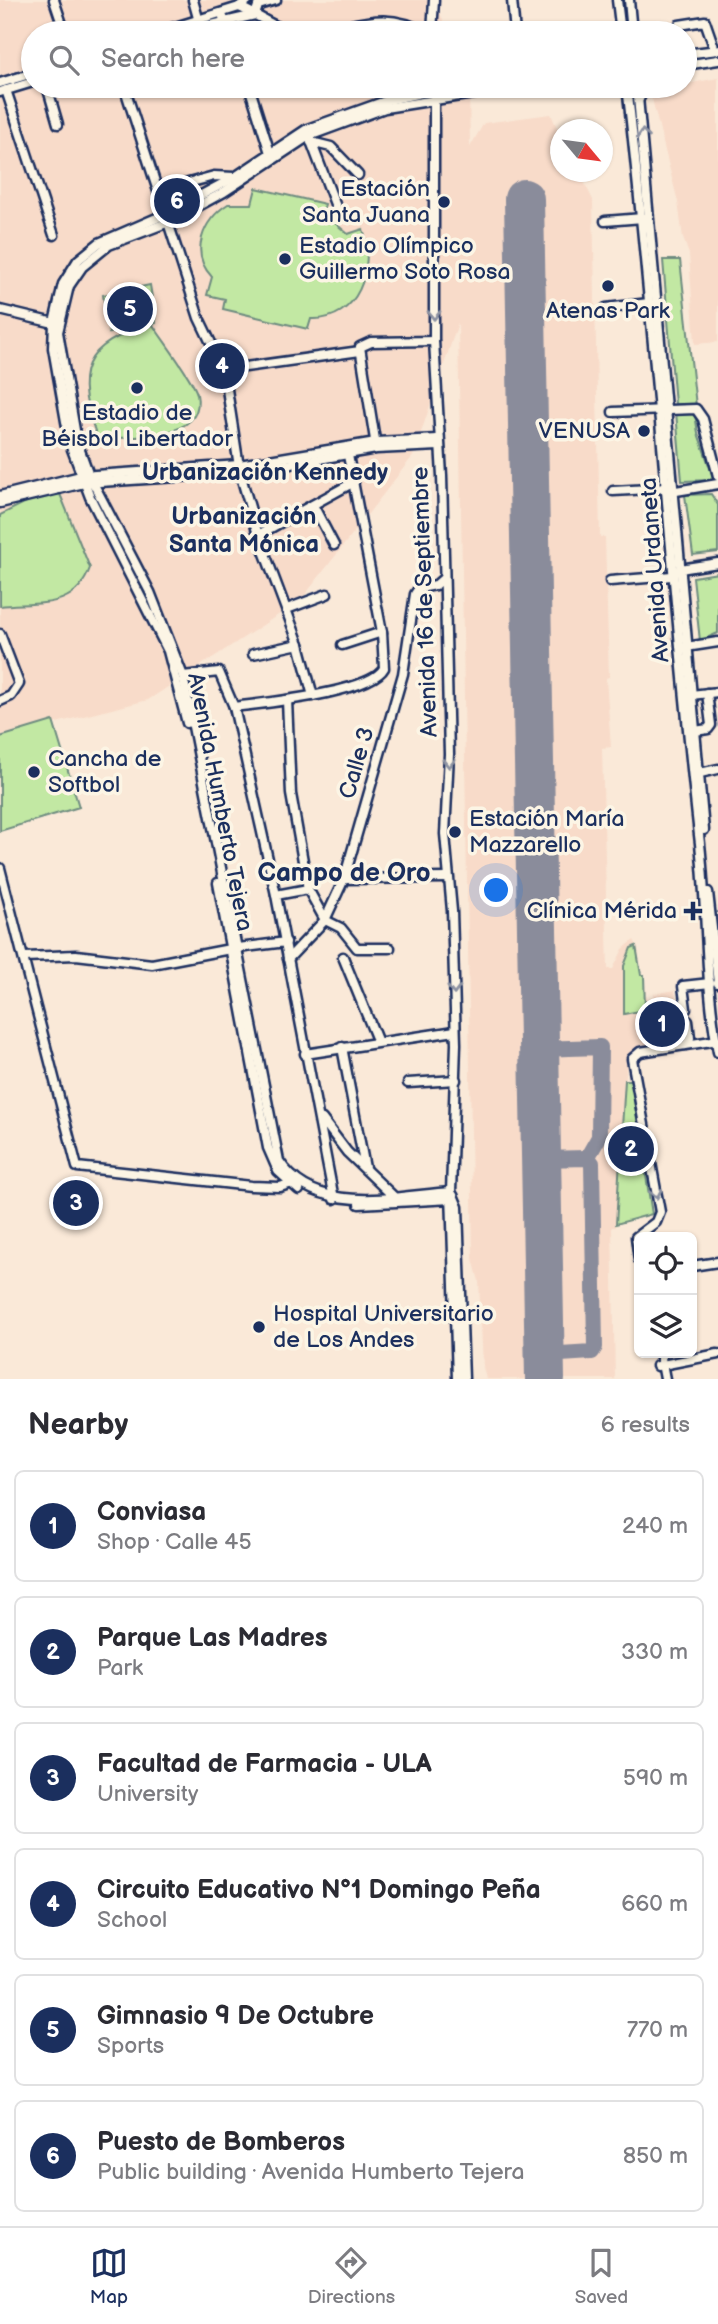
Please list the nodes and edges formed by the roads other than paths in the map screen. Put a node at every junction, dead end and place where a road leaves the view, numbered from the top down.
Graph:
1 (54, 0) edge
2 (193, 0) edge
3 (248, 0) edge
4 (276, 0) edge
5 (434, 0) edge
6 (512, 0) edge
7 (617, 0) edge
8 (629, 0) edge
9 (261, 2) edge
10 (239, 6) junction
11 (221, 11) junction
12 (255, 15) junction
13 (198, 18) junction
14 (225, 20) junction
15 (61, 21) edge
16 (190, 21) edge
17 (221, 21) edge
18 (265, 21) edge
19 (363, 21) edge
20 (401, 21) edge
21 (433, 21) edge
22 (514, 21) edge
23 (620, 21) edge
24 (631, 21) edge
25 (697, 21) edge
26 (717, 50) edge
27 (697, 52) edge
28 (718, 60) edge
29 (697, 63) edge
30 (21, 79) edge
31 (21, 85) edge
32 (2, 89) edge
33 (50, 98) edge
34 (128, 98) edge
35 (252, 98) edge
36 (400, 98) edge
37 (416, 98) edge
38 (434, 98) edge
39 (629, 98) edge
40 (639, 99) edge
41 (58, 124) dead end
42 (310, 139) junction
43 (271, 156) junction
44 (358, 175) dead end
45 (235, 177) junction
46 (159, 191) junction
47 (338, 212) dead end
48 (168, 218) junction
49 (643, 218) junction
50 (605, 221) dead end
51 (54, 235) dead end
52 (649, 303) junction
53 (606, 308) dead end
54 (0, 310) edge
55 (54, 323) junction
56 (434, 341) junction
57 (360, 351) junction
58 (224, 370) junction
59 (664, 410) junction
60 (613, 412) dead end
61 (439, 442) junction
62 (376, 445) junction
63 (347, 450) junction
64 (239, 469) junction
65 (718, 476) edge
66 (87, 479) junction
67 (354, 482) junction
68 (718, 484) edge
69 (672, 489) junction
70 (613, 491) dead end
71 (0, 496) edge
72 (0, 503) edge
73 (313, 505) junction
74 (258, 535) junction
75 (334, 545) dead end
76 (718, 563) edge
77 (680, 569) junction
78 (672, 576) junction
79 (444, 578) junction
80 (610, 581) dead end
81 (327, 594) dead end
82 (287, 609) junction
83 (382, 632) junction
84 (0, 634) edge
85 (718, 642) edge
86 (299, 643) junction
87 (342, 645) dead end
88 (686, 647) junction
89 (253, 654) dead end
90 (183, 676) junction
91 (718, 692) edge
92 (707, 693) junction
93 (691, 695) junction
94 (313, 696) junction
95 (287, 700) junction
96 (0, 701) edge
97 (234, 706) junction
98 (695, 731) junction
99 (718, 769) edge
100 (700, 773) junction
101 (0, 868) edge
102 (448, 878) junction
103 (344, 879) junction
104 (308, 889) junction
105 (276, 895) junction
106 (325, 920) junction
107 (286, 942) junction
108 (233, 948) junction
109 (390, 948) dead end
110 (25, 957) junction
111 (343, 957) dead end
112 (288, 959) junction
113 (714, 983) edge
114 (686, 1009) dead end
115 (688, 1021) dead end
116 (455, 1031) junction
117 (377, 1040) junction
118 (717, 1040) edge
119 (685, 1045) junction
120 (342, 1047) junction
121 (718, 1052) edge
122 (305, 1054) junction
123 (456, 1080) junction
124 (408, 1083) dead end
125 (320, 1116) junction
126 (365, 1168) junction
127 (289, 1184) junction
128 (393, 1196) junction
129 (451, 1196) junction
130 (334, 1199) junction
131 (643, 1232) edge
132 (718, 1262) edge
133 (697, 1265) edge
134 (718, 1354) edge
135 (659, 1358) edge
136 (660, 1366) junction
137 (457, 1379) edge
138 (464, 1379) edge
139 (659, 1379) edge
140 (665, 1379) edge

1 - 15 street
2 - 13 street
3 - 10 street
4 - 9 street
5 - 21 street
6 - 22 street
7 - 23 street
8 - 24 street
9 - 12 street
10 - 11 street
10 - 12 street
11 - 13 street
11 - 14 street
12 - 14 street
12 - 18 street
13 - 16 street
14 - 17 street
19 - 20 street
25 - 26 street
26 - 27 street
28 - 29 street
30 - 32 street
31 - 32 street
32 - 51 street
33 - 41 street
34 - 46 street
35 - 43 street
36 - 43 street, Avenida Humberto Tejera
37 - 42 street, Avenida Humberto Tejera
38 -> 56 street, Avenida 16 de Septiembre
39 - 49 street, Avenida Urdaneta
59 -> 40 street, Avenida Urdaneta
42 - 43 street, Avenida Humberto Tejera
42 - 44 street
42 - 47 street
43 - 45 street, Avenida Humberto Tejera
43 - 48 street, Avenida Humberto Tejera
45 - 46 street
45 - 48 street, Avenida Humberto Tejera
46 - 48 street
48 - 55 street, Avenida Humberto Tejera
48 - 58 street
48 - 66 street, Avenida Humberto Tejera
49 - 50 street
49 - 52 street, Avenida Urdaneta
52 - 53 street
52 - 59 street, Avenida Urdaneta
54 - 55 street
55 - 66 street, Avenida Humberto Tejera
56 - 57 street
56 - 61 street, Avenida 16 de Septiembre
57 - 58 street
57 - 62 street
58 - 64 street
59 - 60 street
59 - 65 street
59 - 69 street, Avenida Urdaneta
61 - 62 street
61 - 79 street, Avenida 16 de Septiembre
62 - 63 street
63 - 64 street
63 - 67 street
64 - 66 street
64 - 74 street
66 - 71 street
66 - 72 street
66 - 90 street, Avenida Humberto Tejera
66 - 108 street, Avenida Humberto Tejera
67 - 73 street
67 - 83 street
68 - 69 street
69 - 70 street
69 - 77 street, Avenida Urdaneta
69 - 78 street, Avenida Urdaneta
73 - 74 street
73 - 75 street
74 - 82 street
76 - 77 street
77 - 88 street, Avenida Urdaneta
78 - 80 street
78 - 113 street, Avenida Urdaneta
79 -> 102 street, Avenida 16 de Septiembre
79 - 103 street, Calle 3
81 - 82 street
82 - 86 street
83 - 87 street
83 - 94 street
84 - 96 street
85 - 88 street
86 - 89 street
86 - 94 street
88 - 93 street, Avenida Urdaneta
90 - 97 street
90 - 108 street, Avenida Humberto Tejera
91 - 92 street
92 - 93 street
92 - 98 street
93 - 98 street, Avenida Urdaneta
94 - 95 street
95 - 97 street
95 - 104 street
97 - 105 street
98 - 100 street, Avenida Urdaneta
99 - 100 street
100 - 113 street, Avenida Urdaneta
101 - 110 street
102 - 103 street
102 -> 116 street, Avenida 16 de Septiembre
103 - 106 street, Calle 3
104 - 105 street
104 - 106 street
105 - 107 street
106 - 109 street
106 - 112 street, Calle 3
107 - 108 street
107 - 112 street
108 - 110 street
108 - 127 street, Avenida Humberto Tejera
108 - 130 street, Avenida Humberto Tejera
110 - 127 street
111 - 117 street
112 - 122 street
113 - 114 street
113 - 118 street, Avenida Urdaneta
115 - 119 street
116 - 117 street
116 - 123 street, Avenida 16 de Septiembre
117 - 120 street
118 - 119 street
118 - 121 street, Avenida Urdaneta
119 -> 131 street
120 - 122 street
120 - 126 street
122 - 125 street
123 - 124 street
123 - 129 street, Avenida 16 de Septiembre
125 - 126 street
125 - 130 street
126 - 128 street
127 - 130 street, Avenida Humberto Tejera
128 - 129 street, Avenida Humberto Tejera
128 - 130 street, Avenida Humberto Tejera
129 - 130 street, Avenida Humberto Tejera
129 - 137 street, Avenida 16 de Septiembre
129 - 138 street, Avenida 16 de Septiembre
132 - 133 street
134 - 136 street
135 - 136 street
136 - 139 street
136 - 140 street

